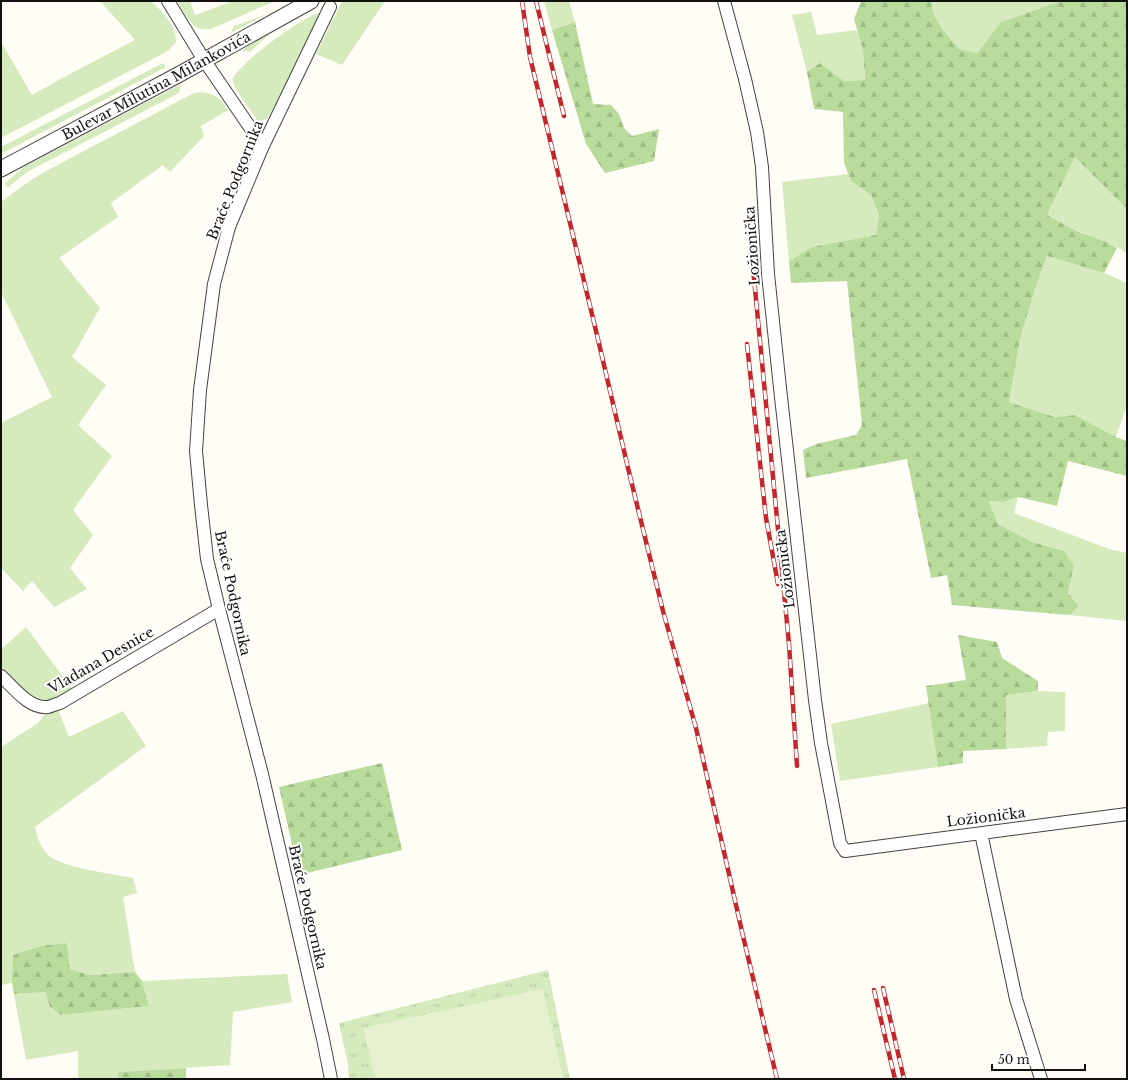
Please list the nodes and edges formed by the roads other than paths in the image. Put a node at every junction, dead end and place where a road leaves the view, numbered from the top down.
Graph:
1 (168, 1) edge
2 (724, 1) edge
3 (306, 4) edge
4 (330, 7) dead end
5 (204, 60) junction
6 (260, 152) junction
7 (1, 169) edge
8 (219, 609) junction
9 (1, 676) edge
10 (1127, 814) edge
11 (981, 833) junction
12 (331, 1079) edge
13 (1041, 1079) edge

1 - 5 street
2 - 11 street, Ložionička
3 - 5 street, Bulevar Milutina Milankovića
4 - 6 street, Braće Podgornika
5 - 6 street
5 - 7 street, Bulevar Milutina Milankovića
6 - 8 street, Braće Podgornika
8 - 9 street, Vladana Desnice
8 - 12 street, Braće Podgornika
10 - 11 street, Ložionička
11 - 13 street

